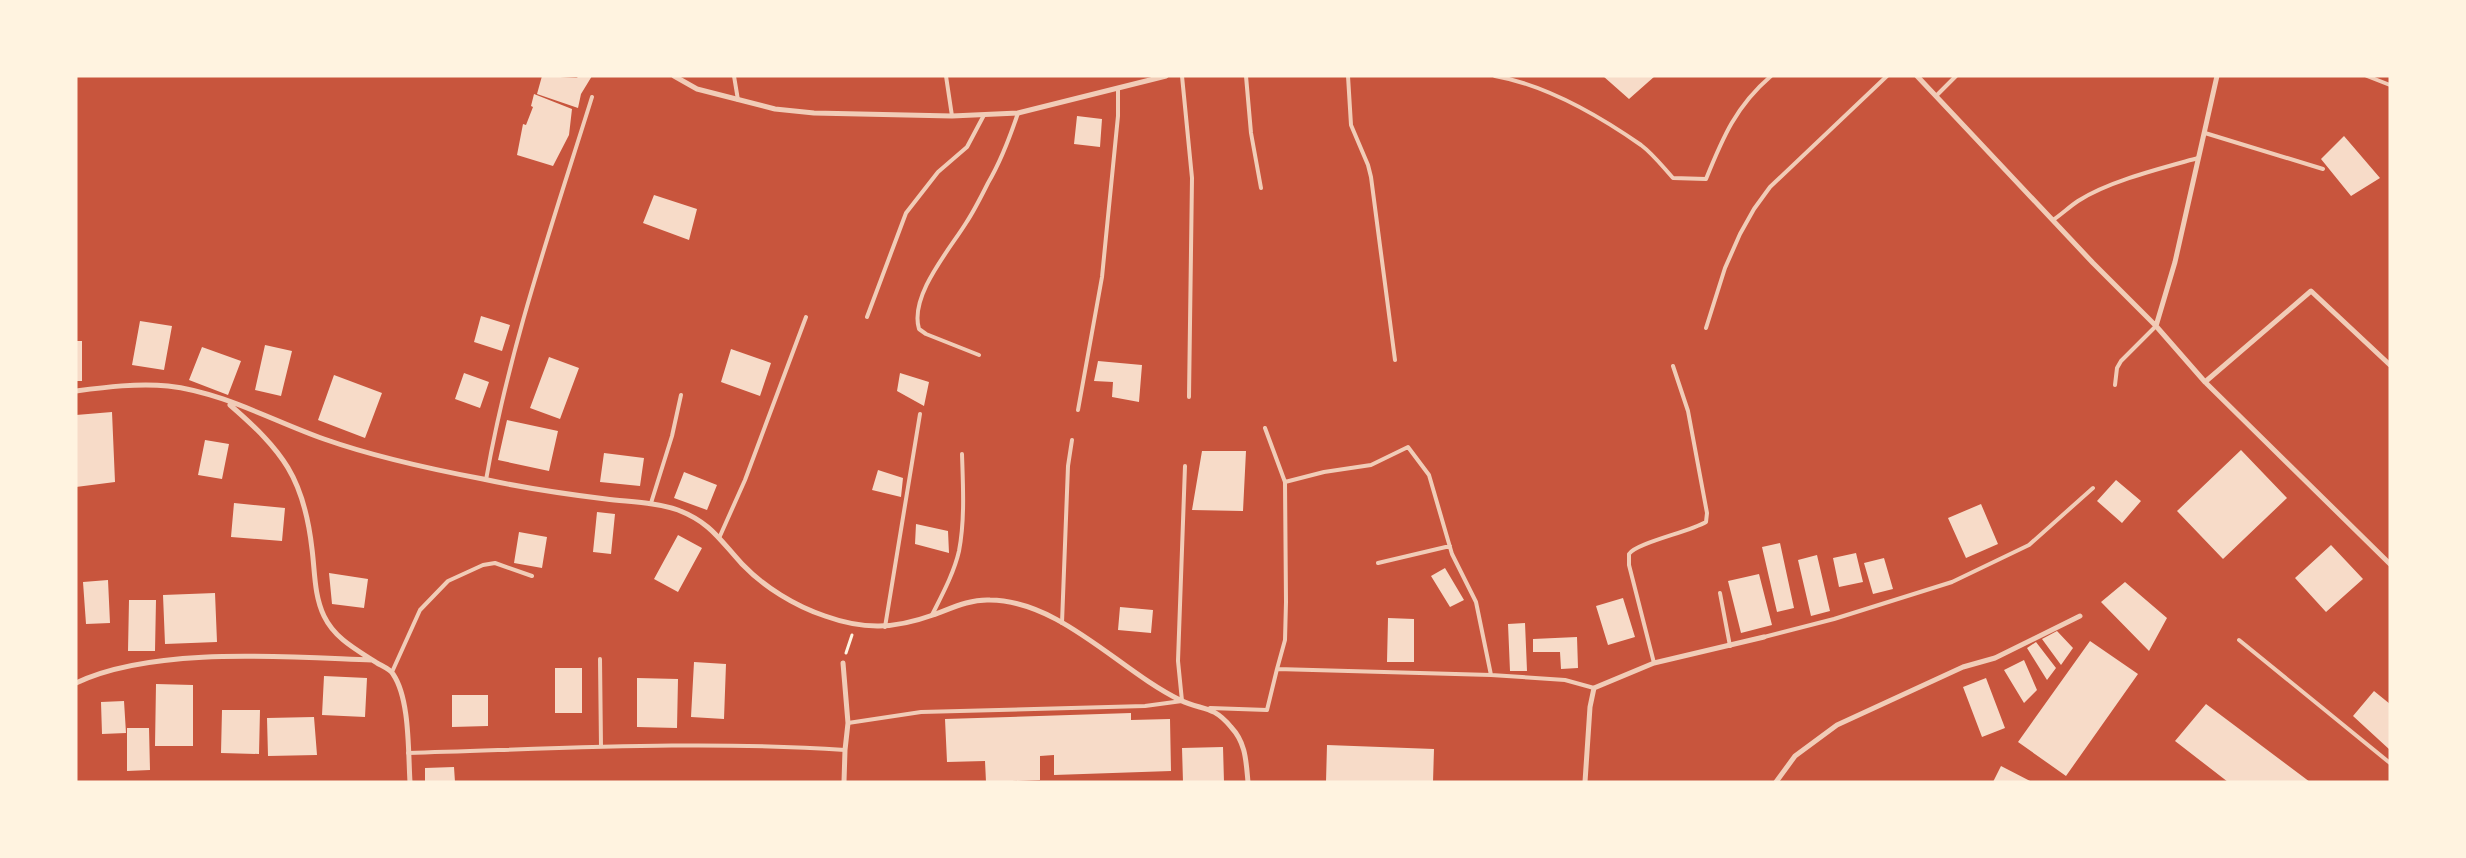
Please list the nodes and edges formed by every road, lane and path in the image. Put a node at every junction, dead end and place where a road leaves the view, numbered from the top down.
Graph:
1 (674, 76) edge
2 (734, 76) edge
3 (946, 76) edge
4 (1166, 76) edge
5 (1182, 76) edge
6 (1246, 76) edge
7 (1348, 76) edge
8 (1495, 76) edge
9 (1771, 76) edge
10 (1886, 76) edge
11 (1917, 76) edge
12 (1956, 76) edge
13 (2218, 76) edge
14 (2367, 76) edge
15 (2390, 85) edge
16 (1118, 88) junction
17 (1936, 96) junction
18 (592, 97) dead end
19 (738, 100) junction
20 (1018, 113) junction
21 (984, 115) junction
22 (952, 116) junction
23 (2205, 132) junction
24 (2198, 158) junction
25 (2323, 169) dead end
26 (1262, 188) dead end
27 (2054, 220) junction
28 (806, 317) dead end
29 (866, 317) dead end
30 (2156, 326) junction
31 (1706, 328) dead end
32 (979, 355) dead end
33 (1395, 360) dead end
34 (2390, 365) edge
35 (1673, 366) dead end
36 (2205, 382) junction
37 (2115, 385) dead end
38 (76, 391) edge
39 (681, 395) dead end
40 (1189, 397) dead end
41 (226, 401) junction
42 (1078, 410) dead end
43 (920, 414) dead end
44 (1265, 428) dead end
45 (1072, 440) dead end
46 (962, 454) dead end
47 (1185, 466) dead end
48 (486, 480) junction
49 (1285, 482) junction
50 (2092, 488) dead end
51 (651, 503) junction
52 (720, 536) junction
53 (1450, 546) junction
54 (1378, 563) dead end
55 (2390, 564) edge
56 (532, 576) dead end
57 (1720, 593) dead end
58 (932, 615) junction
59 (2080, 616) dead end
60 (1062, 623) junction
61 (855, 626) junction
62 (885, 627) junction
63 (1764, 637) joint
64 (2238, 640) dead end
65 (1730, 646) junction
66 (600, 659) dead end
67 (372, 660) junction
68 (843, 663) joint
69 (1654, 663) junction
70 (1277, 669) junction
71 (392, 672) junction
72 (1491, 675) junction
73 (76, 683) edge
74 (1594, 688) junction
75 (1182, 701) junction
76 (1210, 708) junction
77 (848, 723) junction
78 (601, 747) junction
79 (844, 750) junction
80 (408, 753) junction
81 (2390, 763) edge
82 (410, 782) edge
83 (844, 782) edge
84 (1248, 782) edge
85 (1585, 782) edge
86 (1776, 782) edge

1 - 19 street
2 - 19 lane
3 - 22 lane
4 - 16 street
5 - 40 lane
6 - 26 lane
7 - 33 lane
8 - 9 lane
10 - 31 lane
11 - 17 street
12 - 17 lane
13 - 23 street
14 - 15 lane
16 - 20 street
16 - 42 lane
17 - 27 street
18 - 48 lane
19 - 22 street
20 - 21 street
20 - 32 lane
21 - 22 street
21 - 29 lane
23 - 24 street
23 - 25 lane
24 - 27 lane
24 - 30 street
27 - 30 street
28 - 52 lane
30 - 36 street
30 - 37 lane
34 - 36 street
35 - 69 lane
36 - 55 street
38 - 41 street
39 - 51 lane
41 - 48 street
41 - 67 street
43 - 62 lane
44 - 49 lane
45 - 60 lane
46 - 58 lane
47 - 75 lane
48 - 51 street
49 - 53 lane
49 - 70 lane
50 - 63 lane
51 - 52 street
52 - 61 street
53 - 54 lane
53 - 72 lane
56 - 71 lane
57 - 65 lane
58 - 60 street
58 - 62 street
59 - 86 street
60 - 75 street
61 - 62 street
61 - 68 path
63 - 65 street
64 - 81 lane
65 - 69 street
66 - 78 lane
67 - 71 street
67 - 73 street
68 - 77 street
69 - 74 street
70 - 72 lane
70 - 76 lane
71 - 80 street
72 - 74 lane
74 - 85 street
75 - 76 street
75 - 77 lane
76 - 84 street
77 - 79 street
78 - 79 lane
78 - 80 lane
79 - 83 street
80 - 82 street

